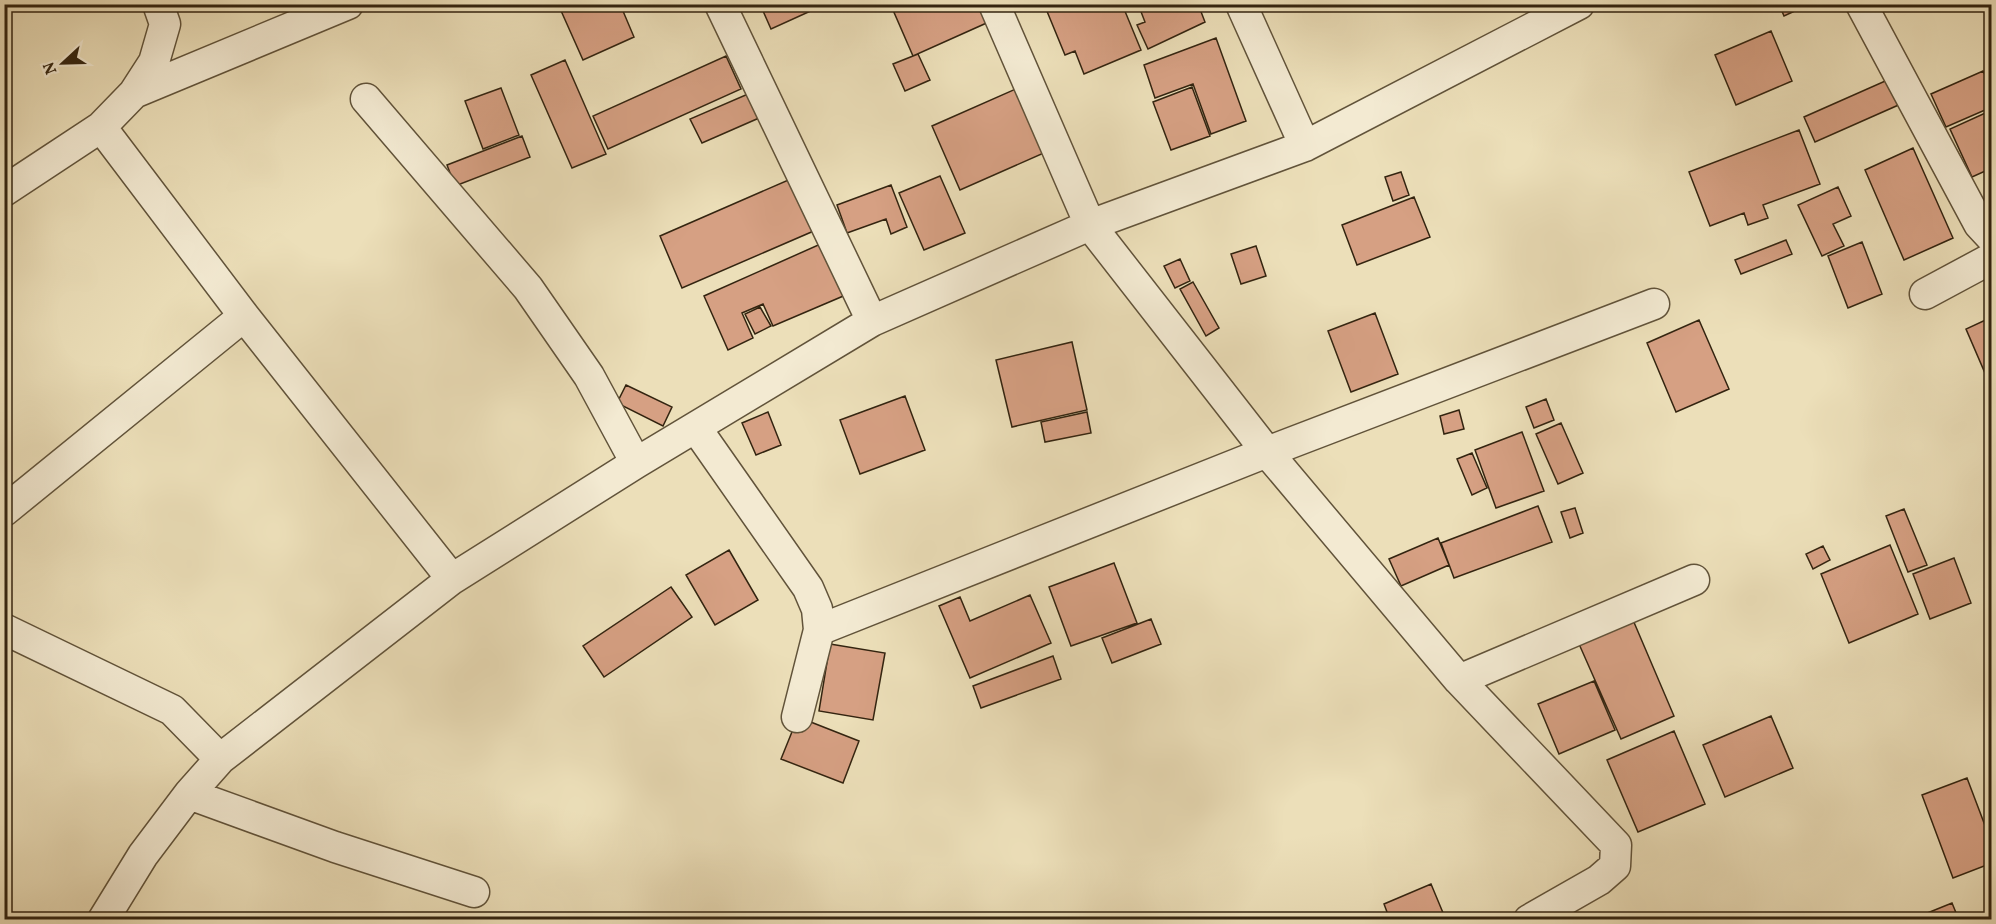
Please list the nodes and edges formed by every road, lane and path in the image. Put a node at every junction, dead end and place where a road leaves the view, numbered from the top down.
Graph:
1 (158, 4) edge
2 (348, 4) edge
3 (720, 4) edge
4 (994, 4) edge
5 (1241, 4) edge
6 (1579, 4) edge
7 (1861, 4) edge
8 (134, 93) junction
9 (366, 99) dead end
10 (101, 128) junction
11 (1305, 146) junction
12 (4, 191) edge
13 (1090, 225) junction
14 (1992, 238) edge
15 (1992, 258) edge
16 (1925, 294) dead end
17 (1654, 304) dead end
18 (244, 316) junction
19 (872, 321) junction
20 (696, 428) junction
21 (1267, 452) junction
22 (636, 464) junction
23 (4, 511) edge
24 (452, 579) junction
25 (1694, 580) dead end
26 (4, 629) edge
27 (819, 630) junction
28 (1459, 680) junction
29 (797, 717) dead end
30 (220, 759) junction
31 (189, 794) junction
32 (474, 892) dead end
33 (103, 920) edge
34 (1529, 920) edge

1 - 8 street
2 - 8 street
3 - 19 street
4 - 13 street
5 - 11 street
6 - 11 street
7 - 14 street
8 - 10 street
9 - 22 street
10 - 12 street
10 - 18 street
11 - 13 street
13 - 19 street
13 - 21 street
15 - 16 street
17 - 21 street
18 - 23 street
18 - 24 street
19 - 20 street
20 - 22 street
20 - 27 street
21 - 27 street
21 - 28 street
22 - 24 street
24 - 30 street
25 - 28 street
26 - 30 street
27 - 29 street
28 - 34 street
30 - 31 street
31 - 32 street
31 - 33 street

